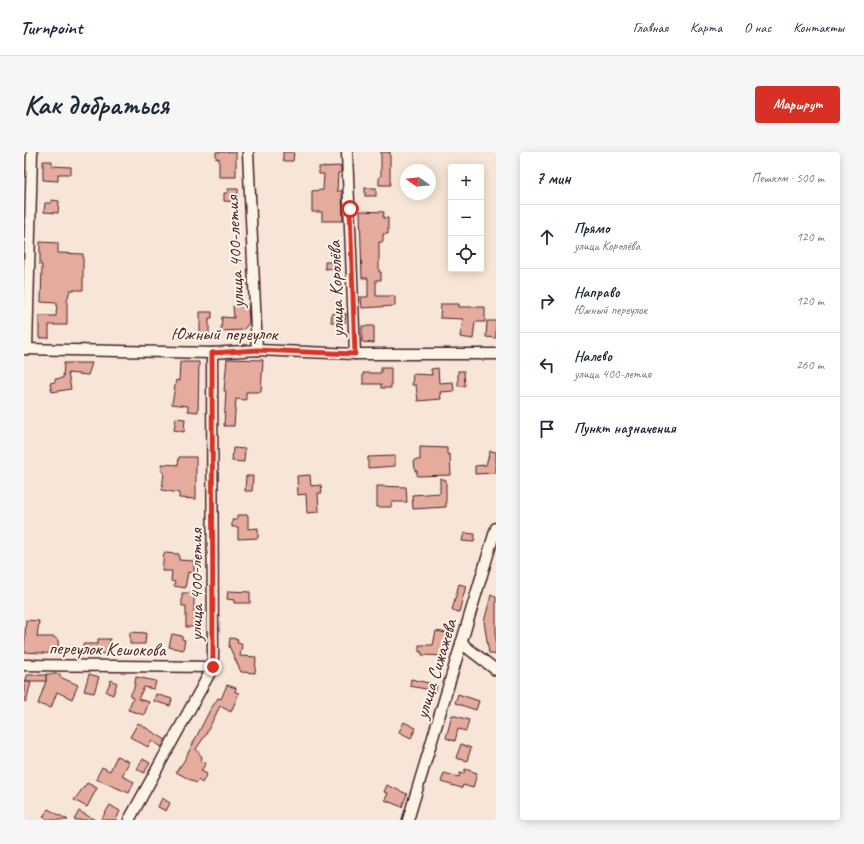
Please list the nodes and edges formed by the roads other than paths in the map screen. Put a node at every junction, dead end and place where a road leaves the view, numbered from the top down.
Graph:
1 (32, 152) edge
2 (248, 152) edge
3 (347, 152) edge
4 (26, 349) edge
5 (257, 350) junction
6 (212, 353) junction
7 (355, 354) junction
8 (496, 354) edge
9 (496, 528) edge
10 (461, 643) junction
11 (24, 665) edge
12 (213, 667) junction
13 (496, 670) edge
14 (130, 820) edge
15 (408, 820) edge

1 - 4 street
2 - 5 street, улица 400-летия
3 - 7 street, улица Королёва
4 - 6 street, Южный переулок
5 - 6 street, Южный переулок
5 - 7 street, Южный переулок
6 - 12 street, улица 400-летия
7 - 8 street, Южный переулок
9 - 10 street, улица Сижажева
10 - 13 street
10 - 15 street, улица Сижажева
11 - 12 street, переулок Кешокова
12 - 14 street, улица 400-летия

